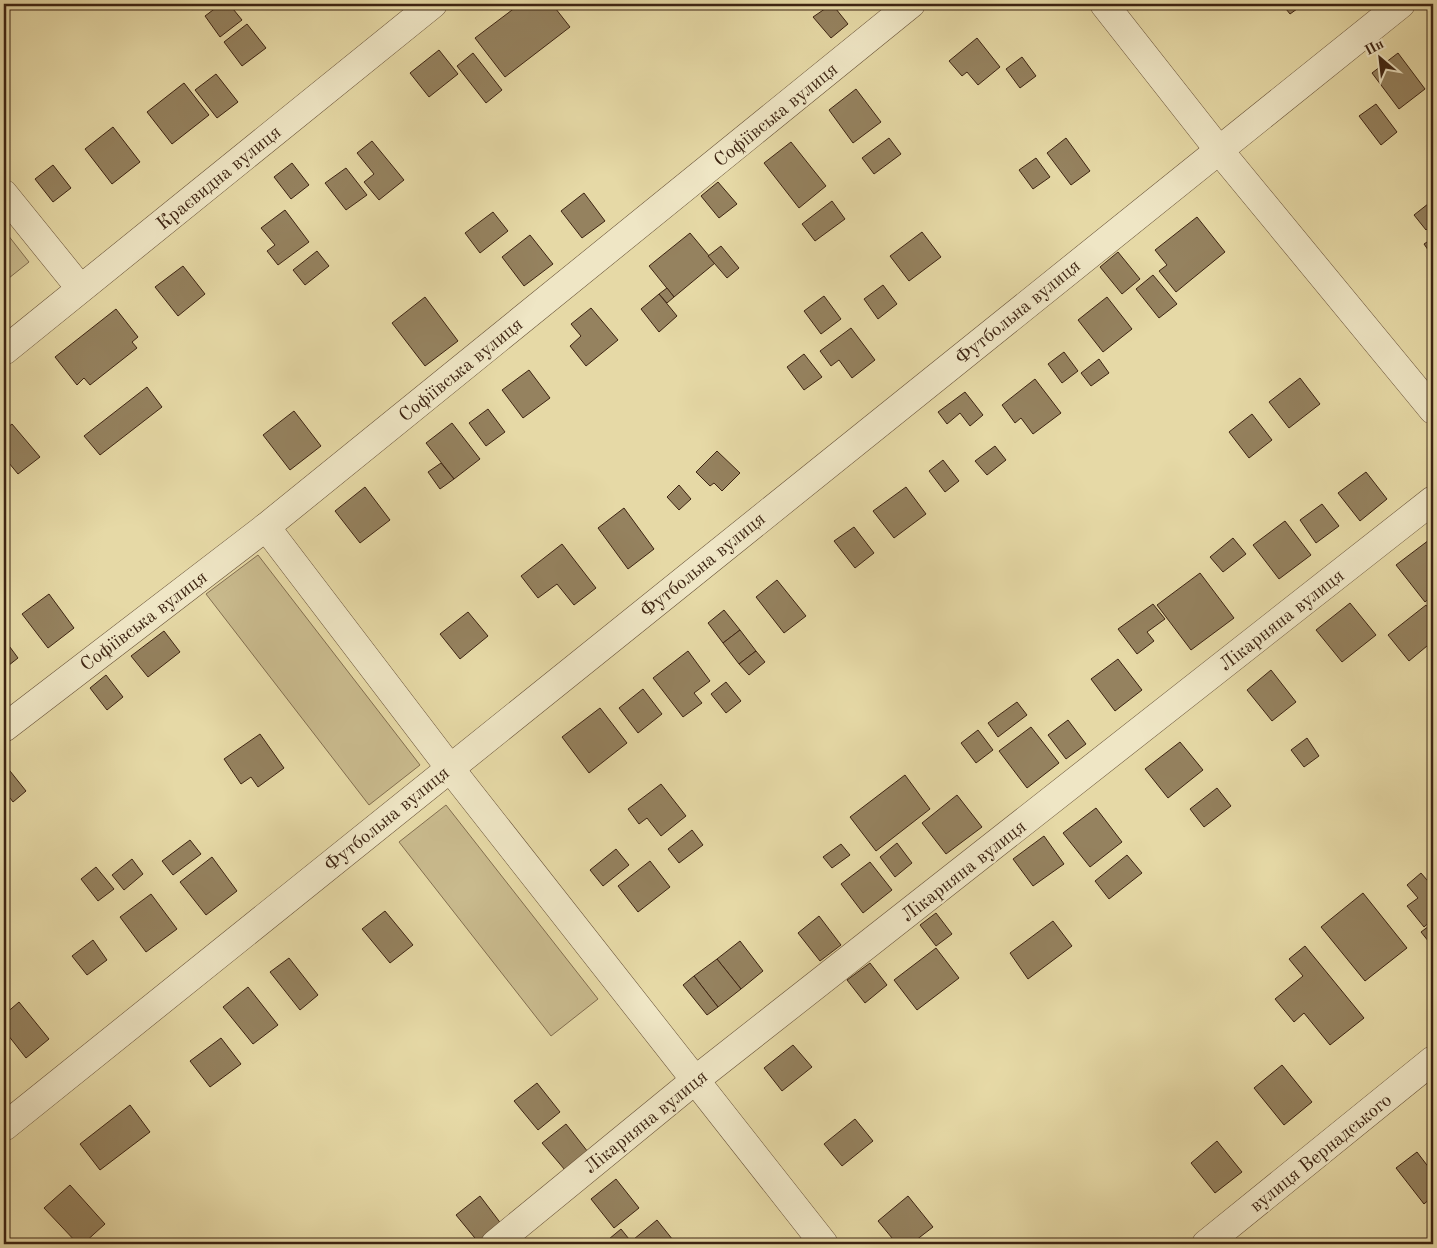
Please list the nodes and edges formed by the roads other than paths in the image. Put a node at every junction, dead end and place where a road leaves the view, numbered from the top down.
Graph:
1 (433, 4) edge
2 (911, 4) edge
3 (1104, 4) edge
4 (1401, 4) edge
5 (1218, 149) junction
6 (4, 194) edge
7 (80, 288) junction
8 (4, 351) edge
9 (1433, 410) edge
10 (1433, 500) edge
11 (266, 527) junction
12 (4, 728) edge
13 (449, 767) junction
14 (1433, 1060) edge
15 (694, 1080) junction
16 (4, 1127) edge
17 (495, 1244) edge
18 (824, 1244) edge
19 (1206, 1244) edge

1 - 7 street, Краєвидна вулиця
2 - 11 street, Софіївська вулиця
3 - 5 street
4 - 5 street, Футбольна вулиця
5 - 9 street
5 - 13 street, Футбольна вулиця
6 - 7 street
7 - 8 street, Краєвидна вулиця
10 - 15 street, Лікарняна вулиця
11 - 12 street, Софіївська вулиця
11 - 13 street
13 - 15 street
13 - 16 street, Футбольна вулиця
14 - 19 street, вулиця Вернадського
15 - 17 street, Лікарняна вулиця
15 - 18 street

